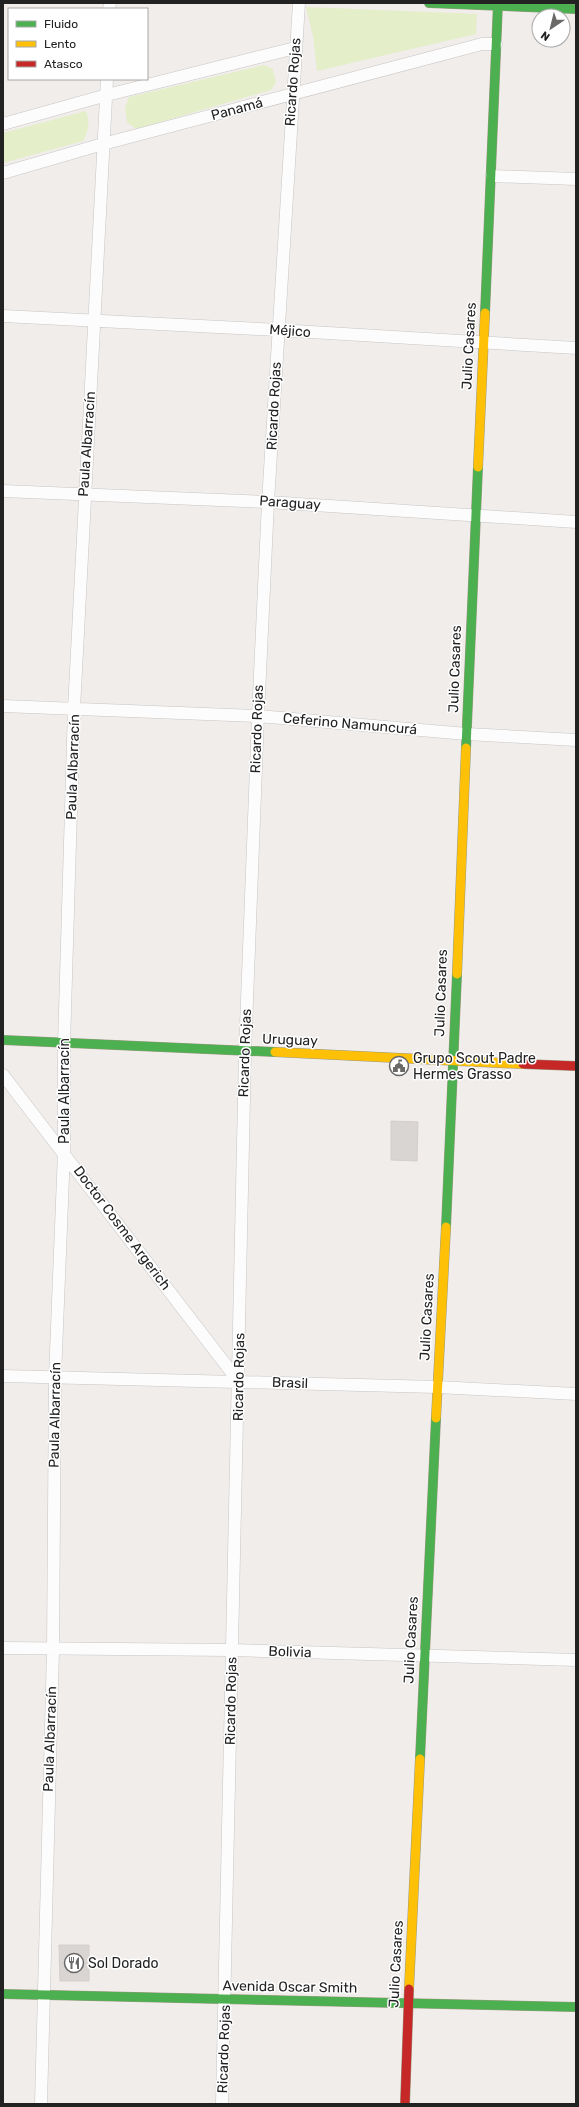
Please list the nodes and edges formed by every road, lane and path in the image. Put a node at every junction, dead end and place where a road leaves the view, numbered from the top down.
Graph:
1 (299, 3) edge
2 (429, 3) edge
3 (498, 4) edge
4 (576, 9) edge
5 (496, 44) junction
6 (296, 48) junction
7 (107, 80) edge
8 (292, 94) junction
9 (107, 95) junction
10 (3, 124) edge
11 (103, 144) junction
12 (3, 173) edge
13 (492, 176) junction
14 (576, 179) edge
15 (3, 316) edge
16 (95, 321) junction
17 (278, 330) junction
18 (483, 344) junction
19 (576, 348) edge
20 (3, 491) edge
21 (84, 495) junction
22 (268, 502) junction
23 (476, 516) junction
24 (576, 522) edge
25 (3, 706) edge
26 (74, 709) junction
27 (258, 716) junction
28 (467, 734) junction
29 (576, 740) edge
30 (3, 1040) edge
31 (64, 1044) junction
32 (245, 1052) junction
33 (452, 1061) junction
34 (576, 1066) edge
35 (3, 1075) edge
36 (64, 1152) junction
37 (3, 1376) edge
38 (55, 1377) junction
39 (239, 1382) junction
40 (437, 1387) junction
41 (576, 1394) edge
42 (3, 1648) edge
43 (53, 1650) junction
44 (232, 1650) junction
45 (425, 1656) junction
46 (576, 1660) edge
47 (3, 1994) edge
48 (44, 1995) junction
49 (225, 1999) junction
50 (408, 2003) junction
51 (576, 2007) edge
52 (41, 2104) edge
53 (222, 2104) edge
54 (405, 2104) edge

1 - 6 street, Ricardo Rojas
2 - 3 street
3 - 4 street
3 - 5 street, Julio Casares
5 - 8 street, Panamá
5 - 13 street, Julio Casares
6 - 8 street, Ricardo Rojas
6 - 9 street
7 - 9 street, Paula Albarracín
8 - 11 street, Panamá
8 - 17 street, Ricardo Rojas
9 - 10 street
9 - 11 street, Paula Albarracín
11 - 12 street, Panamá
11 - 16 street, Paula Albarracín
13 - 14 street
13 - 18 street, Julio Casares
15 - 16 street, Méjico
16 - 17 street, Méjico
16 - 21 street, Paula Albarracín
17 - 18 street, Méjico
17 - 22 street, Ricardo Rojas
18 - 19 street, Méjico
18 - 23 street, Julio Casares
20 - 21 street, Paraguay
21 - 22 street, Paraguay
21 - 26 street, Paula Albarracín
22 - 23 street, Paraguay
22 - 27 street, Ricardo Rojas
23 - 24 street, Paraguay
23 - 28 street, Julio Casares
25 - 26 street, Ceferino Namuncurá
26 - 27 street, Ceferino Namuncurá
26 - 31 street, Paula Albarracín
27 - 28 street, Ceferino Namuncurá
27 - 32 street, Ricardo Rojas
28 - 29 street, Ceferino Namuncurá
28 - 33 street, Julio Casares
30 - 31 street, Uruguay
31 - 32 street, Uruguay
31 - 36 street, Paula Albarracín
32 - 33 street, Uruguay
32 - 39 street, Ricardo Rojas
33 - 34 street, Uruguay
33 - 40 street, Julio Casares
35 - 36 street, Doctor Cosme Argerich
36 - 38 street, Paula Albarracín
36 - 39 street, Doctor Cosme Argerich
37 - 38 street, Brasil
38 - 39 street, Brasil
38 - 43 street, Paula Albarracín
39 - 40 street, Brasil
39 - 44 street, Ricardo Rojas
40 - 41 street, Brasil
40 - 45 street, Julio Casares
42 - 43 street, Bolivia
43 - 44 street, Bolivia
43 - 48 street, Paula Albarracín
44 - 45 street, Bolivia
44 - 49 street, Ricardo Rojas
45 - 46 street, Bolivia
45 - 50 street, Julio Casares
47 - 48 street, Avenida Oscar Smith
48 - 49 street, Avenida Oscar Smith
48 - 52 street, Paula Albarracín
49 - 50 street, Avenida Oscar Smith
49 - 53 street, Ricardo Rojas
50 - 51 street, Avenida Oscar Smith
50 - 54 street, Julio Casares

